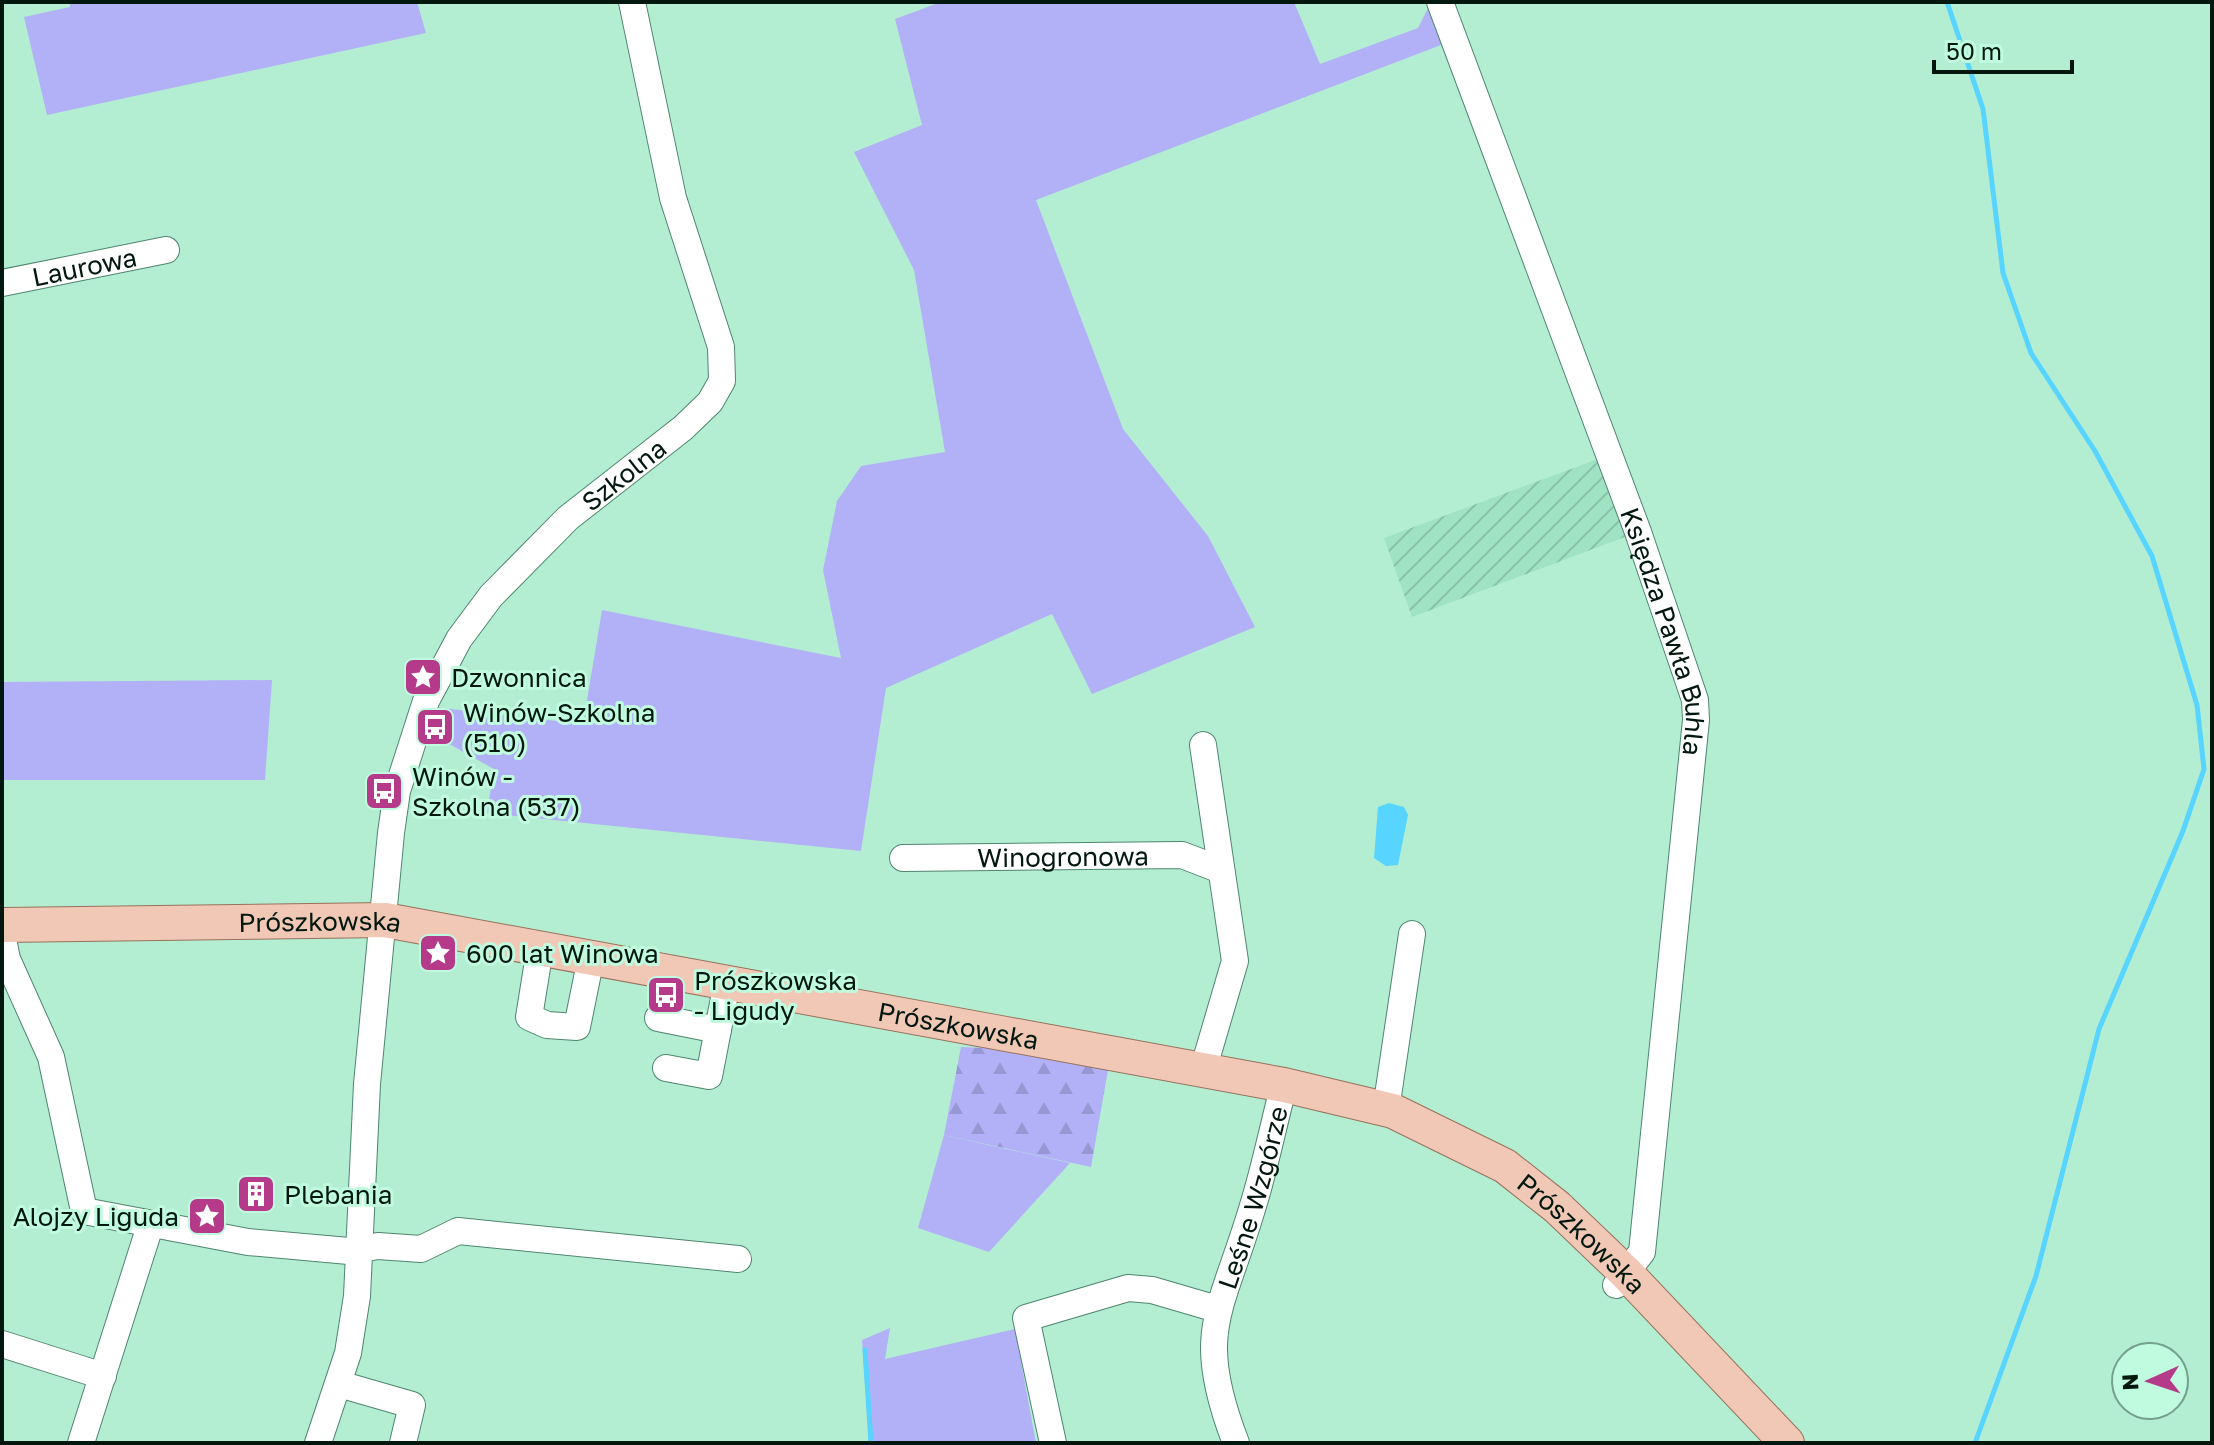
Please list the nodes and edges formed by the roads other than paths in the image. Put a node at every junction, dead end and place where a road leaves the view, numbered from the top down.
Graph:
1 (632, 2) edge
2 (1440, 2) edge
3 (166, 250) dead end
4 (2, 283) edge
5 (1203, 745) dead end
6 (903, 858) dead end
7 (1221, 870) junction
8 (385, 920) junction
9 (2, 925) edge
10 (2, 934) edge
11 (1412, 934) dead end
12 (540, 949) junction
13 (591, 958) junction
14 (727, 983) junction
15 (658, 1018) dead end
16 (718, 1030) junction
17 (666, 1068) dead end
18 (1203, 1070) junction
19 (1284, 1085) junction
20 (1386, 1109) junction
21 (150, 1226) junction
22 (362, 1250) junction
23 (738, 1259) dead end
24 (1621, 1279) junction
25 (1217, 1309) junction
26 (2, 1344) edge
27 (103, 1376) junction
28 (339, 1384) junction
29 (81, 1443) edge
30 (318, 1443) edge
31 (403, 1443) edge
32 (1053, 1443) edge
33 (1236, 1443) edge
34 (1787, 1443) edge

1 - 8 street, Szkolna
2 - 24 street, Księdza Pawła Buhla
3 - 4 street, Laurowa
5 - 7 street
6 - 7 street, Winogronowa
7 - 18 street
8 - 9 main road, Prószkowska
8 - 12 main road, Prószkowska
8 - 22 street, Szkolna
10 - 21 street
11 - 20 street
12 - 13 main road, Prószkowska
12 - 13 street
13 - 14 main road, Prószkowska
14 - 16 street
14 - 18 main road, Prószkowska
15 - 16 street
16 - 17 street
18 - 19 main road, Prószkowska
19 - 20 main road, Prószkowska
19 - 25 street, Leśne Wzgórze
20 - 24 main road, Prószkowska
21 - 22 street
21 - 27 street
22 - 23 street
22 - 28 street, Szkolna
24 - 34 main road, Prószkowska
25 - 32 street, Leśne Wzgórze
25 - 33 street, Leśne Wzgórze
26 - 27 street
27 - 29 street
28 - 30 street, Szkolna
28 - 31 street

